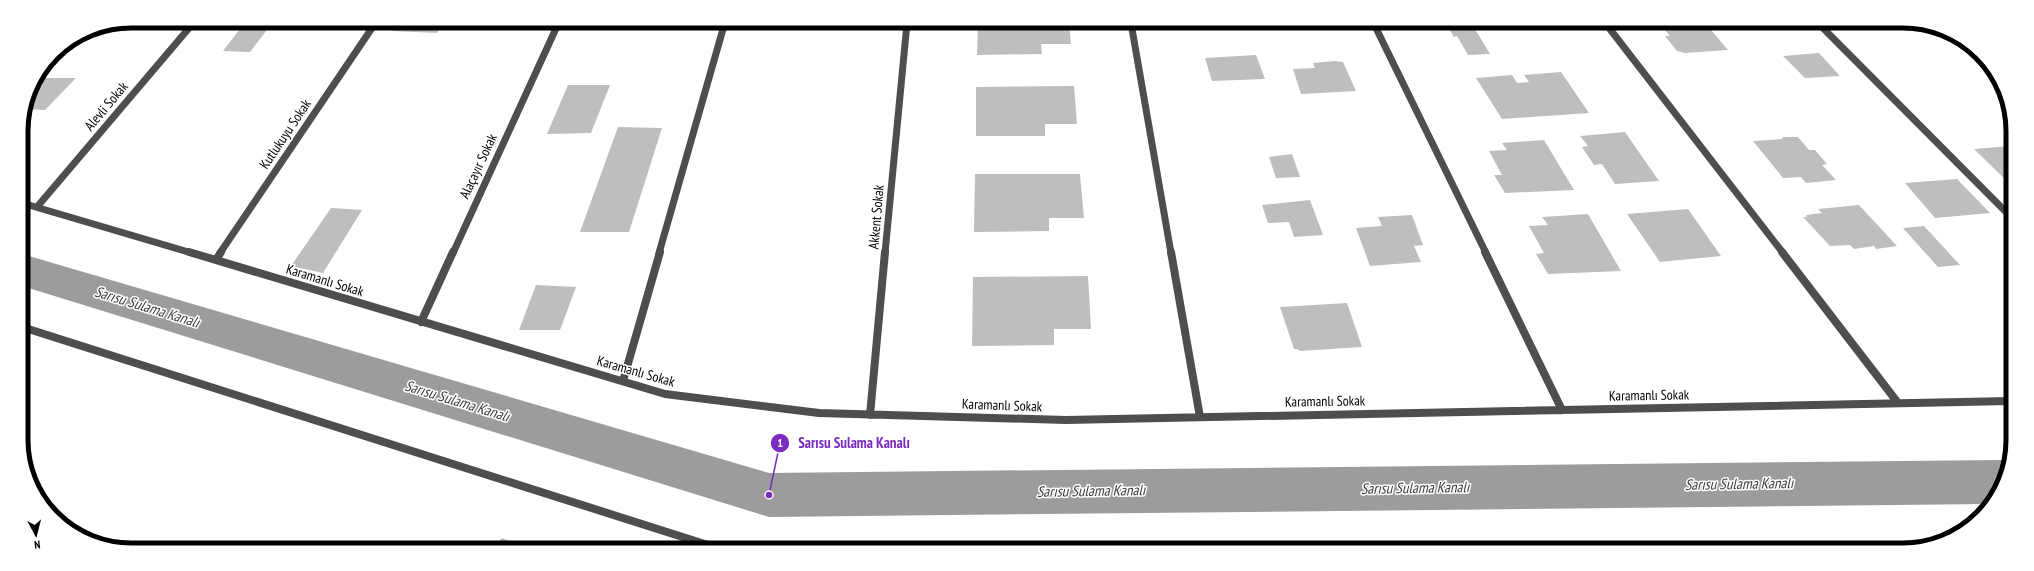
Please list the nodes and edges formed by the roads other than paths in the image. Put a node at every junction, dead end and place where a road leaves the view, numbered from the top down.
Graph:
1 (189, 28) edge
2 (372, 28) edge
3 (556, 28) edge
4 (723, 28) edge
5 (907, 28) edge
6 (1132, 28) edge
7 (1376, 28) edge
8 (1609, 28) edge
9 (1823, 28) edge
10 (28, 205) edge
11 (37, 207) junction
12 (2006, 212) edge
13 (216, 260) junction
14 (421, 322) junction
15 (28, 329) edge
16 (623, 381) junction
17 (2006, 401) edge
18 (1898, 403) junction
19 (1562, 410) junction
20 (870, 414) junction
21 (1200, 417) junction
22 (702, 543) edge

1 - 11 street, Alevli Sokak
2 - 13 street, Kutlukuyu Sokak
3 - 14 street, Alaçayır Sokak
4 - 16 street
5 - 20 street, Akkent Sokak
6 - 21 street
7 - 19 street
8 - 18 street
9 - 12 street
10 - 11 street, Karamanlı Sokak
11 - 13 street, Karamanlı Sokak
13 - 14 street, Karamanlı Sokak
14 - 16 street, Karamanlı Sokak
15 - 22 street
16 - 20 street, Karamanlı Sokak
17 - 18 street, Karamanlı Sokak
18 - 19 street, Karamanlı Sokak
19 - 21 street, Karamanlı Sokak
20 - 21 street, Karamanlı Sokak

